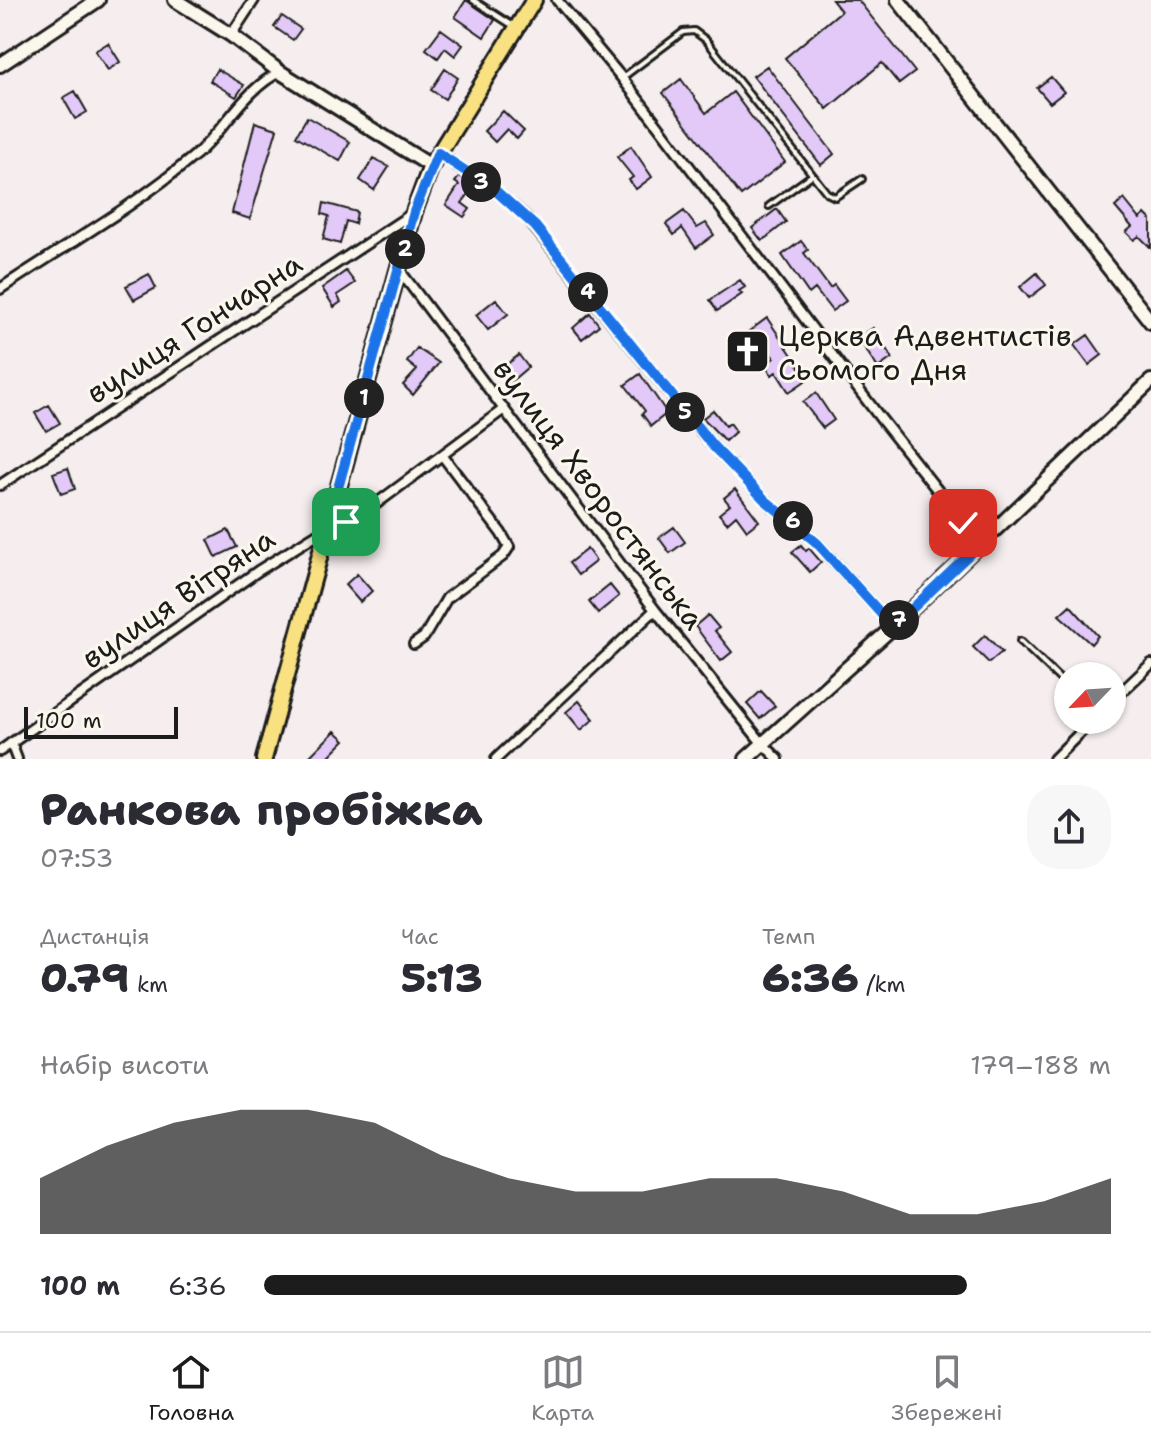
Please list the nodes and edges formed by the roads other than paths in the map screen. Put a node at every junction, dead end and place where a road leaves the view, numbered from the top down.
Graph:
1 (98, 0) edge
2 (175, 0) edge
3 (254, 0) edge
4 (473, 0) edge
5 (534, 0) edge
6 (557, 0) edge
7 (898, 0) edge
8 (516, 28) junction
9 (231, 35) junction
10 (0, 65) edge
11 (280, 72) junction
12 (622, 78) junction
13 (434, 160) junction
14 (812, 175) junction
15 (862, 179) dead end
16 (769, 206) dead end
17 (414, 212) junction
18 (400, 271) junction
19 (0, 289) edge
20 (1151, 322) edge
21 (1151, 381) edge
22 (504, 409) junction
23 (442, 455) junction
24 (0, 485) edge
25 (327, 528) junction
26 (980, 544) junction
27 (655, 610) junction
28 (893, 627) junction
29 (1020, 641) dead end
30 (414, 644) dead end
31 (1151, 664) edge
32 (1054, 674) edge
33 (1126, 688) edge
34 (1079, 734) edge
35 (11, 743) junction
36 (762, 743) junction
37 (0, 751) edge
38 (17, 759) edge
39 (264, 759) edge
40 (496, 759) edge
41 (746, 759) edge
42 (759, 759) edge
43 (778, 759) edge
44 (1054, 759) edge

1 - 10 street
2 - 9 street
3 - 9 street
4 - 8 lane
5 - 8 main road
6 - 12 street
7 - 20 street
8 - 13 main road
9 - 11 street
11 - 13 street
11 - 19 street
12 - 14 lane
12 - 26 street
13 - 17 main road
13 - 28 street
14 - 15 lane
14 - 16 lane
17 - 18 main road
17 - 24 street, вулиця Гончарна
18 - 22 street, вулиця Хворостянська
18 - 25 main road
21 - 26 street
22 - 23 street, вулиця Вітряна
22 - 27 street, вулиця Хворостянська
23 - 25 street, вулиця Вітряна
23 - 30 street
25 - 35 street, вулиця Вітряна
25 - 39 main road
26 - 28 street
27 - 36 street, вулиця Хворостянська
27 - 40 street
28 - 36 street
29 - 32 lane
31 - 33 street
34 - 44 street
35 - 37 street, вулиця Вітряна
35 - 38 street
36 - 41 street
36 - 42 street
36 - 43 street, вулиця Хворостянська

